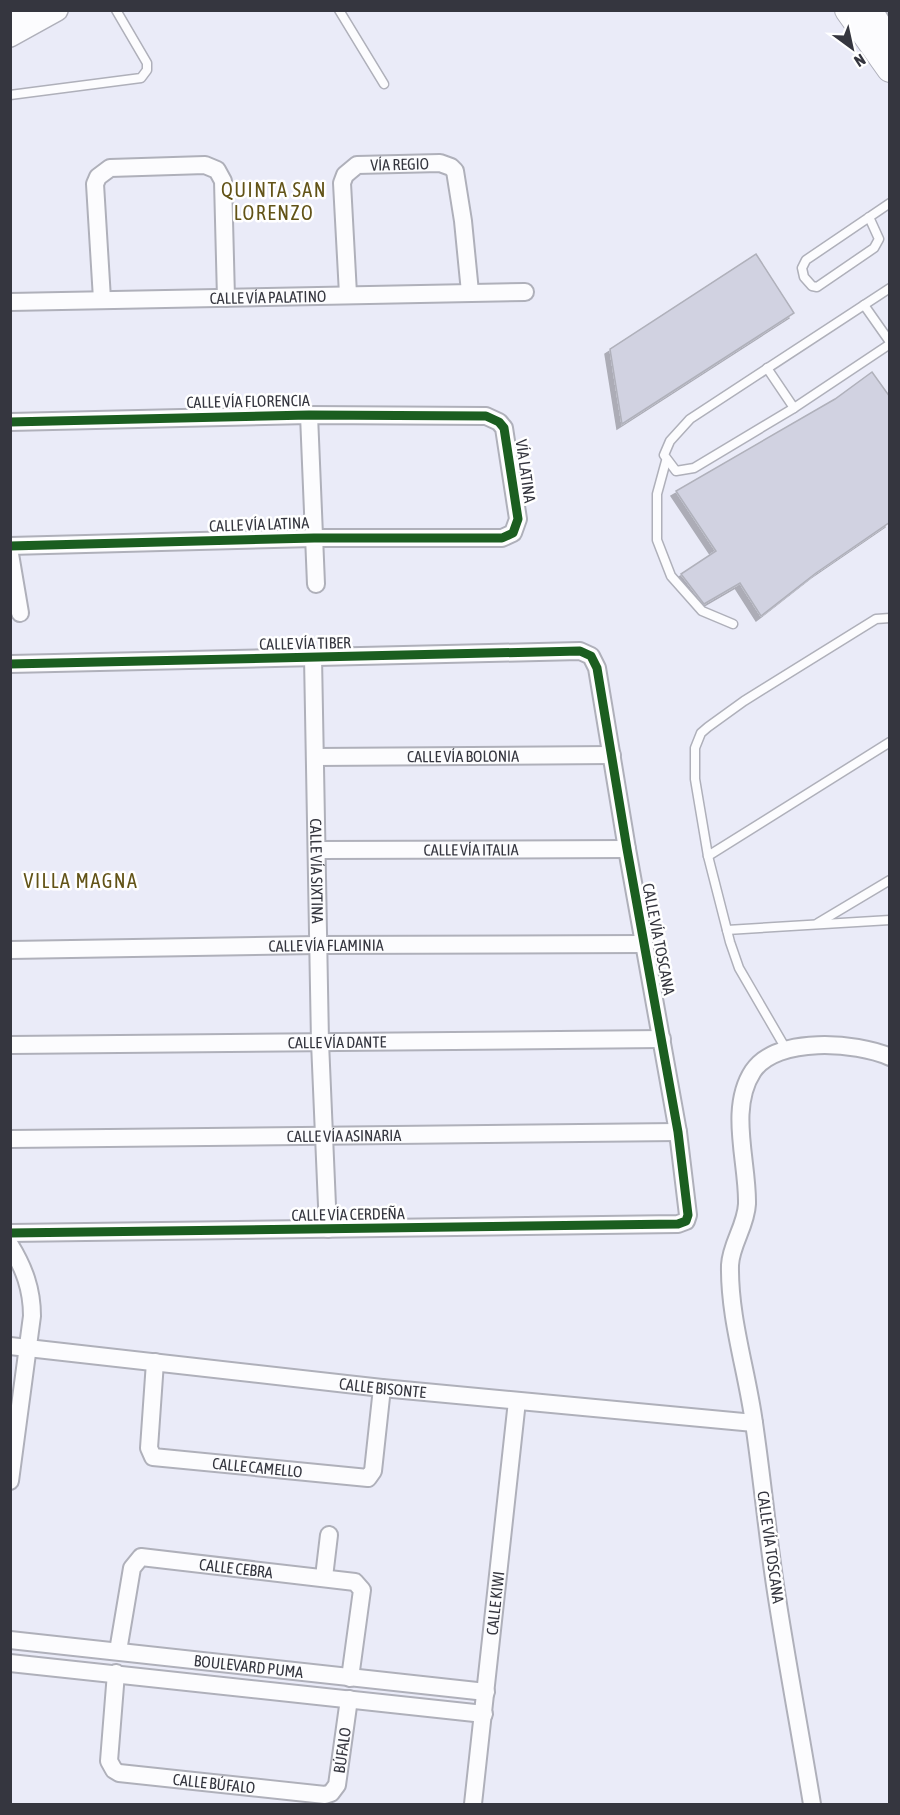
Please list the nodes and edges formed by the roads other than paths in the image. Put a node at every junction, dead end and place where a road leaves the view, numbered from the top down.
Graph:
1 (21, 10) edge
2 (57, 10) edge
3 (116, 10) edge
4 (339, 10) edge
5 (848, 10) edge
6 (871, 10) edge
7 (10, 15) edge
8 (10, 36) edge
9 (890, 41) edge
10 (890, 69) edge
11 (384, 84) dead end
12 (10, 95) edge
13 (890, 203) edge
14 (869, 217) junction
15 (890, 288) edge
16 (470, 292) junction
17 (525, 292) dead end
18 (348, 294) junction
19 (226, 297) junction
20 (102, 300) junction
21 (10, 302) edge
22 (864, 305) junction
23 (890, 343) edge
24 (767, 368) junction
25 (794, 408) junction
26 (309, 415) junction
27 (486, 416) joint
28 (10, 422) edge
29 (666, 461) junction
30 (508, 536) joint
31 (314, 538) junction
32 (10, 546) edge
33 (10, 554) edge
34 (316, 584) dead end
35 (20, 613) dead end
36 (890, 618) edge
37 (733, 624) dead end
38 (314, 657) junction
39 (595, 662) joint
40 (10, 664) edge
41 (890, 742) edge
42 (612, 754) junction
43 (315, 757) junction
44 (627, 849) junction
45 (317, 850) junction
46 (708, 856) junction
47 (890, 879) edge
48 (890, 920) edge
49 (816, 925) junction
50 (728, 930) junction
51 (644, 944) junction
52 (318, 945) junction
53 (10, 950) edge
54 (663, 1039) junction
55 (320, 1042) junction
56 (10, 1045) edge
57 (786, 1049) junction
58 (890, 1057) edge
59 (678, 1132) junction
60 (325, 1135) junction
61 (10, 1139) edge
62 (686, 1221) joint
63 (328, 1229) junction
64 (10, 1233) edge
65 (10, 1245) edge
66 (19, 1347) edge
67 (155, 1362) junction
68 (382, 1388) junction
69 (517, 1401) junction
70 (754, 1423) junction
71 (10, 1481) edge
72 (329, 1535) dead end
73 (324, 1577) junction
74 (10, 1640) edge
75 (118, 1651) junction
76 (10, 1663) edge
77 (116, 1673) junction
78 (351, 1678) junction
79 (486, 1692) junction
80 (350, 1699) junction
81 (484, 1714) junction
82 (325, 1795) joint
83 (473, 1804) edge
84 (812, 1804) edge

1 - 7 main road
2 - 8 street
3 - 12 lane
4 - 11 lane
5 - 10 main road
6 - 9 main road
13 - 14 lane
14 - 14 lane
15 - 22 lane
16 - 17 street, CALLE VÍA PALATINO
16 - 18 street, CALLE VÍA PALATINO
16 - 18 street, VÍA REGIO
18 - 19 street, CALLE VÍA PALATINO
19 - 20 street, CALLE VÍA PALATINO
19 - 20 street
20 - 21 street, CALLE VÍA PALATINO
22 - 23 lane
22 - 24 lane
23 - 25 lane
24 - 25 lane
24 - 29 lane
25 - 29 lane
26 - 27 street, CALLE VÍA FLORENCIA
26 - 28 street, CALLE VÍA FLORENCIA
26 - 31 street
27 - 30 street, VÍA LATINA
29 - 37 lane
30 - 31 street, CALLE VÍA LATINA
31 - 32 street, CALLE VÍA LATINA
31 - 34 street
33 - 35 street
36 - 46 lane
38 - 39 street, CALLE VÍA TIBER
38 - 40 street, CALLE VÍA TIBER
38 - 43 street, CALLE VÍA SIXTINA
39 - 42 street, CALLE VÍA TOSCANA
41 - 46 lane
42 - 43 street, CALLE VÍA BOLONIA
42 - 44 street, CALLE VÍA TOSCANA
43 - 45 street, CALLE VÍA SIXTINA
44 - 45 street, CALLE VÍA ITALIA
44 - 51 street, CALLE VÍA TOSCANA
45 - 52 street, CALLE VÍA SIXTINA
46 - 50 lane
47 - 49 lane
48 - 49 lane
49 - 50 lane
50 - 57 lane
51 - 52 street, CALLE VÍA FLAMINIA
51 - 54 street, CALLE VÍA TOSCANA
52 - 53 street, CALLE VÍA FLAMINIA
52 - 55 street, CALLE VÍA SIXTINA
54 - 55 street, CALLE VÍA DANTE
54 - 59 street, CALLE VÍA TOSCANA
55 - 56 street, CALLE VÍA DANTE
55 - 60 street, CALLE VÍA SIXTINA
57 - 58 street
57 - 70 street, CALLE VÍA TOSCANA
59 - 60 street, CALLE VÍA ASINARIA
59 - 62 street, CALLE VÍA TOSCANA
60 - 61 street, CALLE VÍA ASINARIA
60 - 63 street, CALLE VÍA SIXTINA
62 - 63 street, CALLE VÍA CERDEÑA
63 - 64 street, CALLE VÍA CERDEÑA
65 - 66 street
66 - 67 street, CALLE BISONTE
66 - 71 street
67 - 68 street, CALLE BISONTE
67 - 68 street, CALLE CAMELLO
68 - 69 street, CALLE BISONTE
69 - 70 street, CALLE BISONTE
69 - 79 street, CALLE KIWI
70 - 84 street, CALLE VÍA TOSCANA
72 - 73 street
73 - 75 street, CALLE CEBRA
73 - 78 street, CALLE CEBRA
74 - 75 street, BOULEVARD PUMA
75 - 78 street, BOULEVARD PUMA
76 - 77 street, BOULEVARD PUMA
77 - 80 street, BOULEVARD PUMA
77 - 82 street, CALLE BÚFALO
78 - 79 street, BOULEVARD PUMA
79 - 81 street, CALLE KIWI
80 - 81 street, BOULEVARD PUMA
80 - 82 street, BÚFALO
81 - 83 street, CALLE KIWI

